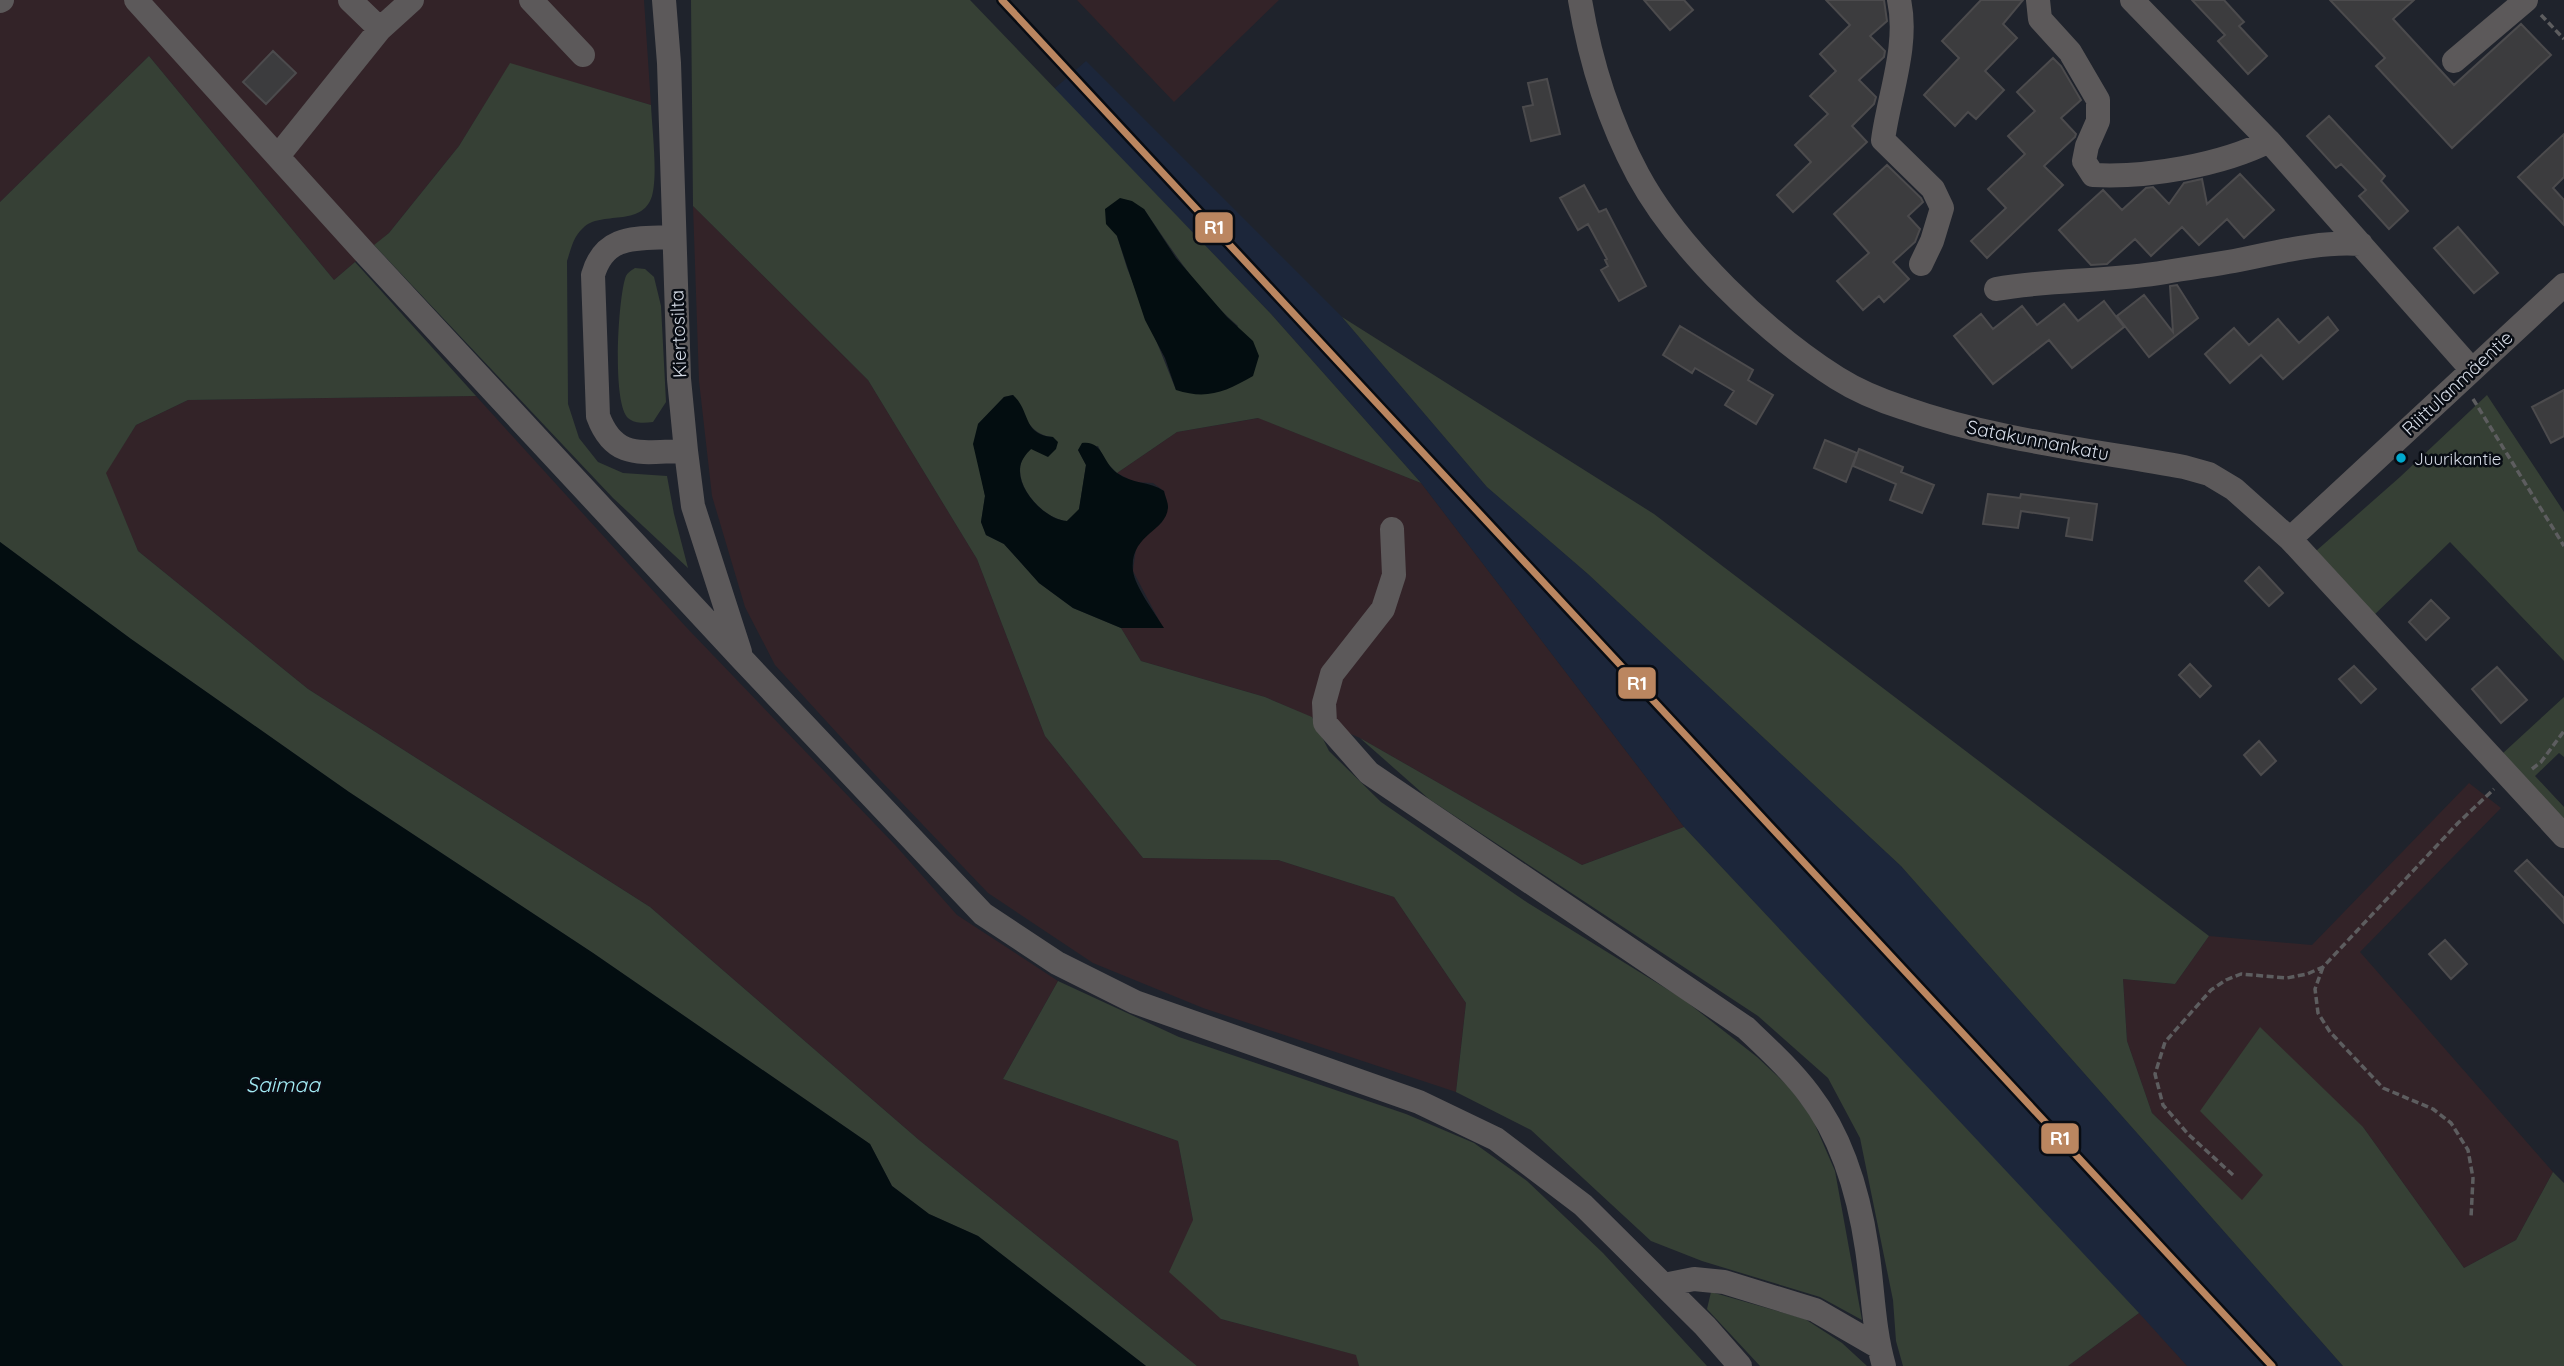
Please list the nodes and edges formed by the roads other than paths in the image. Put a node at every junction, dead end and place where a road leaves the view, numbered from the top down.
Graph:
1 (136, 0) edge
2 (349, 0) edge
3 (412, 0) edge
4 (531, 0) edge
5 (664, 0) edge
6 (1580, 0) edge
7 (1899, 0) edge
8 (2038, 0) edge
9 (2132, 0) edge
10 (2531, 5) edge
11 (380, 29) junction
12 (583, 55) dead end
13 (2454, 61) dead end
14 (2269, 141) junction
15 (278, 156) junction
16 (674, 237) junction
17 (2361, 244) junction
18 (1921, 264) dead end
19 (2564, 285) edge
20 (1996, 289) dead end
21 (2472, 370) junction
22 (685, 451) junction
23 (1392, 529) dead end
24 (2290, 540) junction
25 (742, 659) junction
26 (2564, 836) edge
27 (1664, 1285) junction
28 (1882, 1357) edge
29 (1740, 1366) edge

1 - 15 street
2 - 11 street
3 - 11 street
4 - 12 street
5 - 16 street, Kiertosilta
6 - 24 street, Satakunnankatu
7 - 18 street
8 - 14 street
9 - 14 street
10 - 13 street
11 - 15 street
14 - 17 street
15 - 25 street
16 - 22 street, Kiertosilta
16 - 22 street
17 - 20 street
17 - 21 street
19 - 21 street, Riittulanmäentie
21 - 24 street, Riittulanmäentie
22 - 25 street, Kiertosilta
23 - 28 street
24 - 26 street, Satakunnankatu
25 - 27 street
27 - 28 street
27 - 29 street

